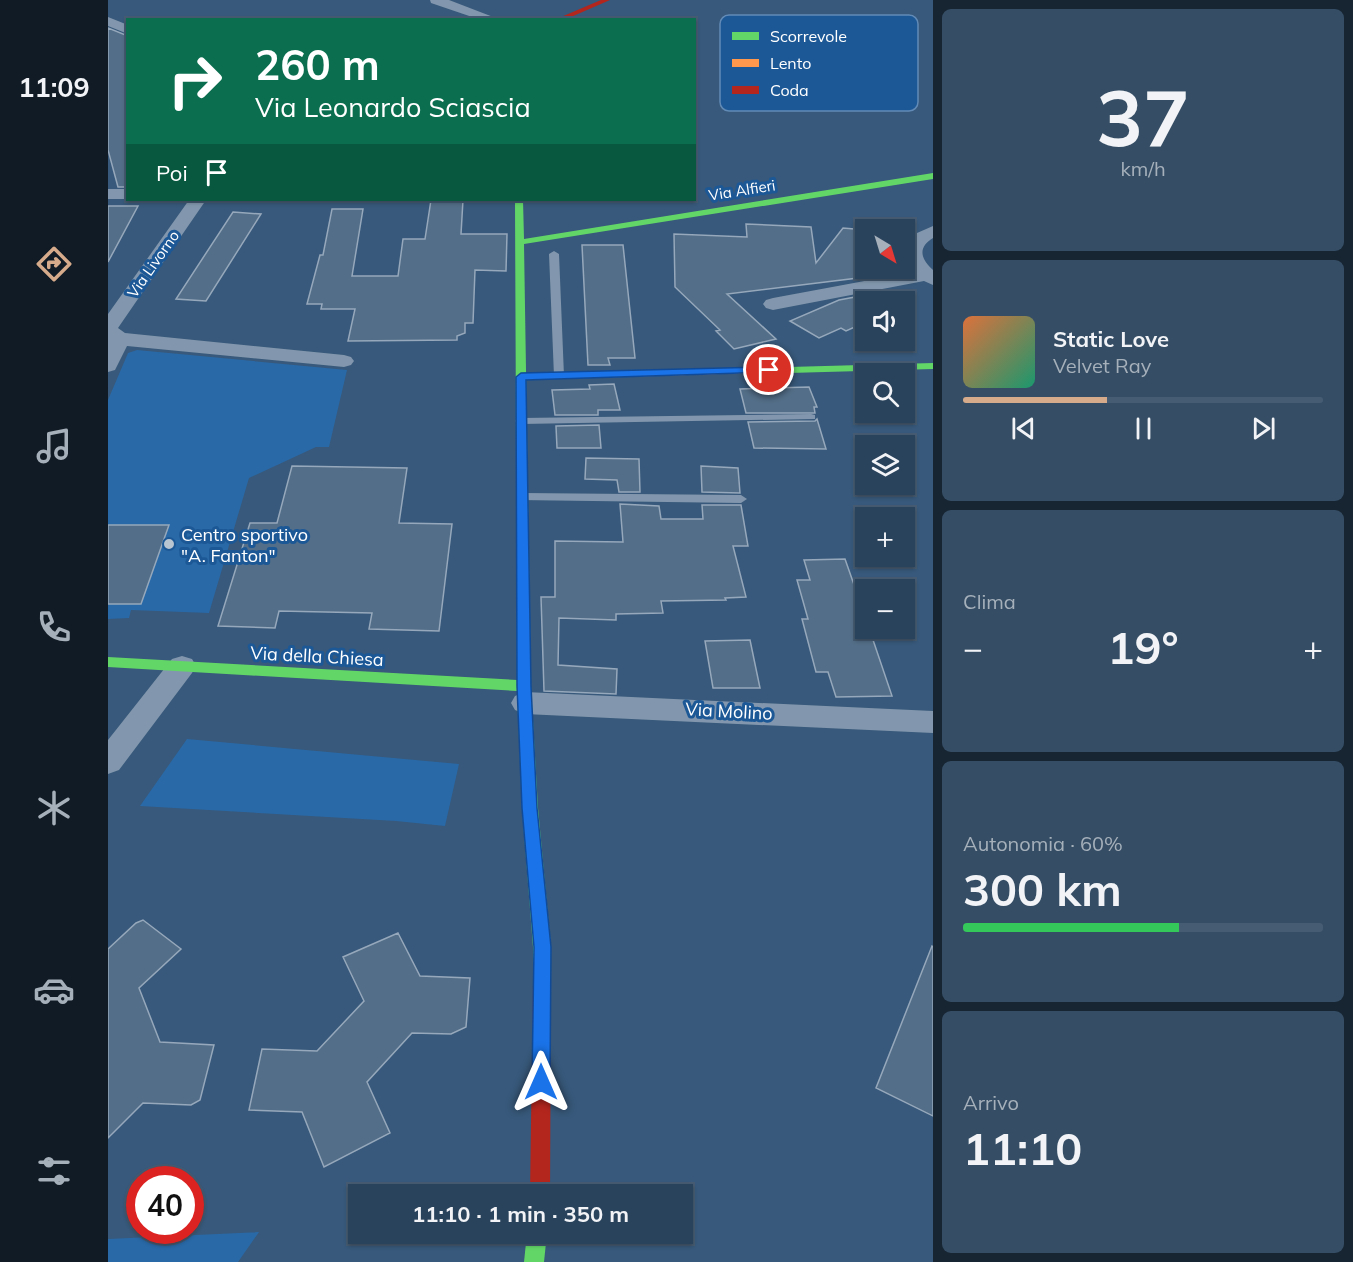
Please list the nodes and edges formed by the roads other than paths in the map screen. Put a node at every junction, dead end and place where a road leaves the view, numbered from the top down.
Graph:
1 (436, 0) edge
2 (607, 0) edge
3 (489, 18) edge
4 (562, 18) edge
5 (108, 21) edge
6 (126, 29) edge
7 (933, 176) edge
8 (108, 194) edge
9 (126, 194) edge
10 (196, 201) edge
11 (519, 201) edge
12 (933, 231) edge
13 (520, 242) junction
14 (554, 254) dead end
15 (930, 277) edge
16 (773, 304) dead end
17 (112, 333) edge
18 (344, 361) dead end
19 (108, 366) edge
20 (933, 366) edge
21 (559, 376) junction
22 (521, 377) junction
23 (811, 417) dead end
24 (521, 421) junction
25 (522, 496) junction
26 (741, 499) dead end
27 (108, 662) edge
28 (182, 666) junction
29 (525, 694) junction
30 (933, 722) edge
31 (108, 762) edge
32 (540, 1184) edge
33 (536, 1244) edge
34 (534, 1262) edge

1 - 3 street
2 - 4 street
5 - 6 street
7 - 13 street, Via Alfieri
8 - 9 street
10 - 17 street, Via Livorno
11 - 13 street
12 - 15 street
13 - 22 street
14 - 21 lane
15 - 16 street
17 - 18 street
17 - 19 street, Via Livorno
20 - 21 street
21 - 22 street
22 - 24 street
23 - 24 lane
24 - 25 street
25 - 26 lane
25 - 29 street
27 - 28 street, Via della Chiesa
28 - 29 street, Via della Chiesa
28 - 31 street
29 - 30 street, Via Molino
29 - 32 street
33 - 34 street

